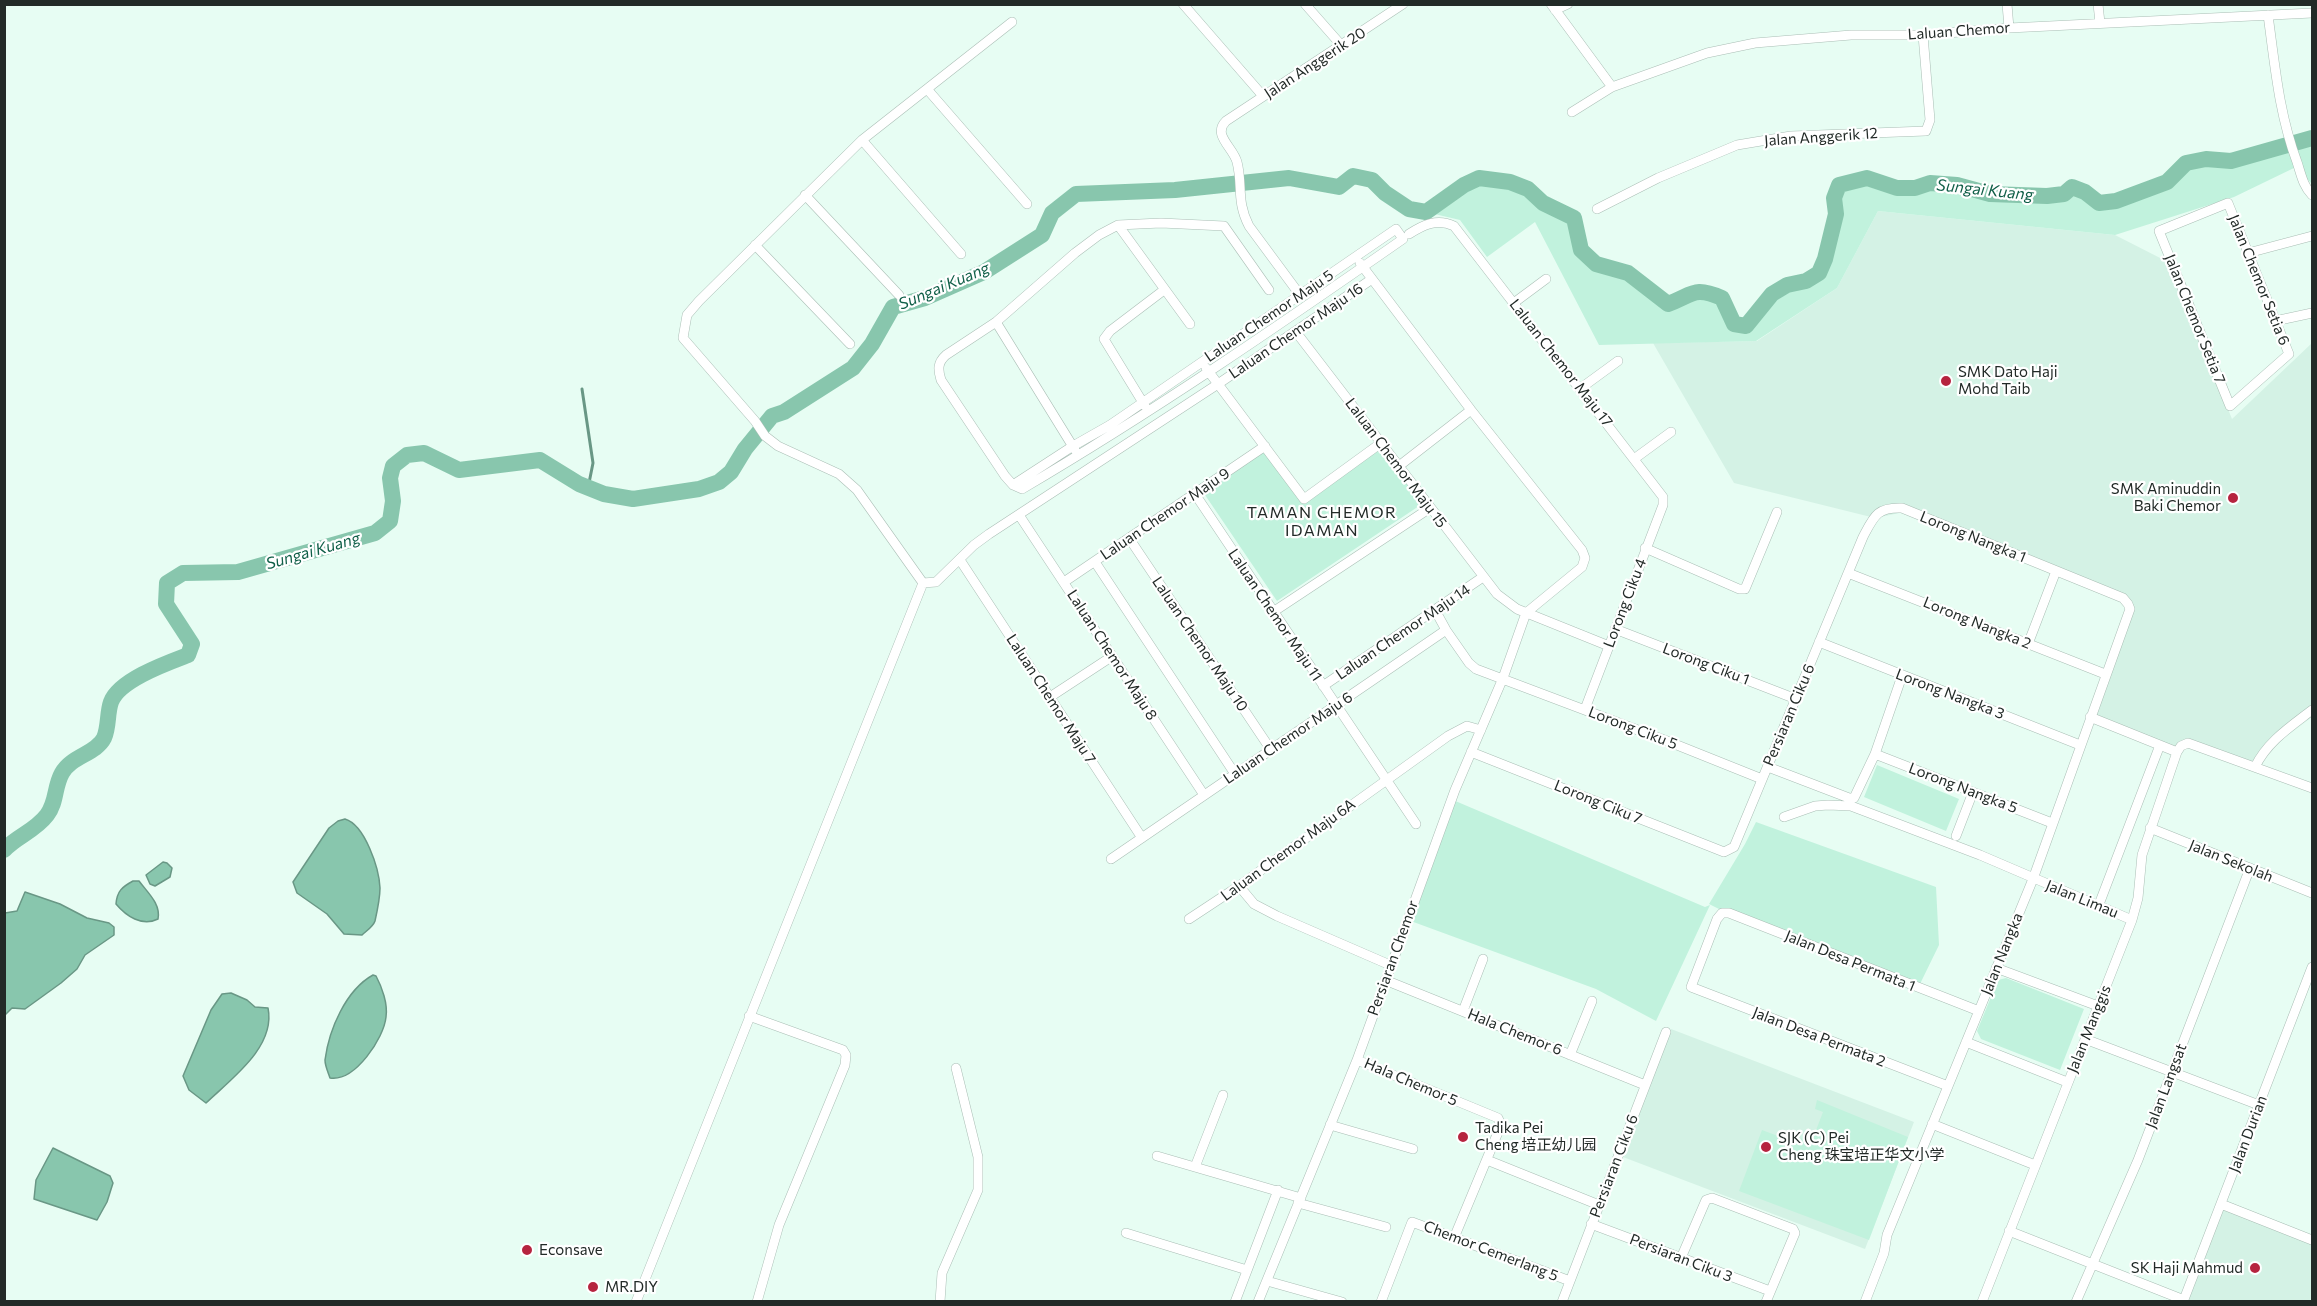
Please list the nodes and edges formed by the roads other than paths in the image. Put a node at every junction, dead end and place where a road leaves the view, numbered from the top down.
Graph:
1 (1183, 4) edge
2 (1305, 4) edge
3 (1403, 4) edge
4 (1568, 4) edge
5 (2007, 4) edge
6 (2098, 4) edge
7 (1553, 7) edge
8 (2313, 13) edge
9 (2268, 15) junction
10 (1012, 22) dead end
11 (2100, 23) junction
12 (2009, 28) junction
13 (1923, 35) junction
14 (1341, 46) junction
15 (1612, 87) junction
16 (927, 89) junction
17 (1263, 96) junction
18 (1572, 112) dead end
19 (862, 140) junction
20 (806, 195) junction
21 (2313, 195) edge
22 (1027, 204) dead end
23 (1597, 210) dead end
24 (1118, 225) junction
25 (2159, 231) joint
26 (2313, 236) edge
27 (1406, 237) junction
28 (755, 245) junction
29 (962, 254) dead end
30 (2248, 254) junction
31 (1355, 257) junction
32 (1364, 267) junction
33 (1372, 279) junction
34 (1546, 279) dead end
35 (1164, 290) junction
36 (1269, 290) dead end
37 (899, 295) dead end
38 (1300, 295) junction
39 (1515, 302) junction
40 (2313, 313) edge
41 (2275, 321) junction
42 (996, 322) junction
43 (1190, 324) dead end
44 (1296, 332) junction
45 (850, 344) dead end
46 (1202, 362) junction
47 (1618, 362) dead end
48 (1209, 372) junction
49 (1218, 384) junction
50 (1581, 388) junction
51 (1141, 402) junction
52 (2230, 406) joint
53 (1148, 410) junction
54 (1471, 410) junction
55 (1671, 432) dead end
56 (1381, 443) junction
57 (1073, 446) junction
58 (1265, 446) junction
59 (1078, 456) junction
60 (1634, 459) junction
61 (1399, 466) junction
62 (1013, 486) junction
63 (1195, 494) junction
64 (1430, 508) junction
65 (1777, 512) dead end
66 (1019, 515) junction
67 (1129, 538) junction
68 (1645, 548) junction
69 (960, 560) junction
70 (1095, 562) junction
71 (2056, 571) junction
72 (1848, 573) junction
73 (1483, 577) junction
74 (1064, 582) junction
75 (923, 583) junction
76 (2128, 604) joint
77 (1435, 610) junction
78 (1274, 612) junction
79 (1526, 613) junction
80 (1615, 629) junction
81 (1446, 630) junction
82 (1820, 642) junction
83 (2028, 644) junction
84 (1609, 646) junction
85 (1111, 657) junction
86 (2105, 674) junction
87 (1902, 676) junction
88 (1503, 678) junction
89 (1323, 686) junction
90 (1050, 697) junction
91 (1796, 699) junction
92 (1336, 705) junction
93 (1585, 709) junction
94 (2313, 710) edge
95 (2090, 717) junction
96 (1481, 730) junction
97 (2080, 745) junction
98 (2160, 745) junction
99 (2179, 749) junction
100 (1270, 750) junction
101 (1471, 752) junction
102 (1875, 754) junction
103 (1768, 767) junction
104 (2255, 767) junction
105 (1235, 774) junction
106 (1386, 779) junction
107 (1762, 779) junction
108 (2313, 788) edge
109 (1973, 792) junction
110 (1204, 795) junction
111 (1784, 817) dead end
112 (2052, 823) junction
113 (1416, 824) dead end
114 (2150, 828) junction
115 (1956, 836) dead end
116 (1142, 838) junction
117 (1724, 852) joint
118 (1111, 859) dead end
119 (2250, 868) junction
120 (2033, 879) junction
121 (1239, 886) junction
122 (2313, 893) edge
123 (2098, 907) junction
124 (1189, 919) dead end
125 (2132, 920) junction
126 (1483, 959) dead end
127 (1390, 965) junction
128 (2313, 967) edge
129 (1996, 968) junction
130 (1385, 980) junction
131 (1691, 987) joint
132 (1592, 1001) dead end
133 (2098, 1006) junction
134 (1463, 1011) junction
135 (1978, 1011) junction
136 (750, 1016) junction
137 (1666, 1032) dead end
138 (2085, 1039) junction
139 (1966, 1042) junction
140 (1570, 1055) junction
141 (1357, 1060) junction
142 (956, 1068) dead end
143 (2172, 1072) junction
144 (2067, 1082) junction
145 (1645, 1084) junction
146 (1948, 1086) junction
147 (1223, 1095) dead end
148 (2259, 1105) junction
149 (1932, 1124) junction
150 (1330, 1125) junction
151 (1413, 1149) dead end
152 (1156, 1156) dead end
153 (1487, 1160) junction
154 (2035, 1165) junction
155 (1195, 1167) junction
156 (1278, 1190) junction
157 (1300, 1201) junction
158 (2221, 1204) junction
159 (1599, 1205) junction
160 (1592, 1224) junction
161 (1386, 1227) dead end
162 (2009, 1231) junction
163 (1126, 1233) dead end
164 (1454, 1238) junction
165 (2313, 1240) edge
166 (1681, 1258) junction
167 (2091, 1263) junction
168 (1247, 1270) junction
169 (1267, 1281) junction
170 (1570, 1281) junction
171 (1770, 1292) junction
172 (2183, 1301) edge
173 (636, 1302) edge
174 (757, 1302) edge
175 (939, 1302) edge
176 (1235, 1302) edge
177 (1258, 1302) edge
178 (1342, 1302) edge
179 (1381, 1302) edge
180 (1562, 1302) edge
181 (1766, 1302) edge
182 (1865, 1302) edge
183 (1982, 1302) edge
184 (2076, 1302) edge

1 - 17 street
2 - 14 street
3 - 14 street, Jalan Anggerik 20
4 - 7 street
5 - 12 street
6 - 11 street
7 - 15 street
8 - 9 street, Laluan Chemor
9 - 11 street, Laluan Chemor
9 - 21 street
10 - 16 street
11 - 12 street, Laluan Chemor
12 - 13 street, Laluan Chemor
13 - 15 street, Laluan Chemor
13 - 23 street, Jalan Anggerik 12
14 - 17 street, Jalan Anggerik 20
15 - 18 street, Laluan Chemor
16 - 19 street
16 - 22 street
17 - 38 street, Jalan Anggerik 20
19 - 20 street
19 - 29 street
20 - 28 street
20 - 37 street
24 - 35 street
24 - 36 street
24 - 42 street
25 - 30 street, Jalan Chemor Setia 6
25 - 52 street, Jalan Chemor Setia 7
26 - 30 street
27 - 31 street, Laluan Chemor Maju 5
27 - 32 street, Laluan Chemor Maju 5
27 - 39 street, Laluan Chemor Maju 17
28 - 45 street
28 - 75 street
30 - 41 street, Jalan Chemor Setia 6
31 - 32 street
31 - 38 street, Laluan Chemor Maju 5
32 - 33 street
32 - 48 street, Laluan Chemor Maju 5
33 - 44 street, Laluan Chemor Maju 16
33 - 54 street, Laluan Chemor Maju 16
34 - 39 street
35 - 43 street
35 - 51 street
38 - 46 street, Laluan Chemor Maju 5
39 - 50 street, Laluan Chemor Maju 17
40 - 41 street
41 - 52 street, Jalan Chemor Setia 6
42 - 57 street
42 - 62 street
44 - 49 street, Laluan Chemor Maju 16
44 - 56 street, Laluan Chemor Maju 15
46 - 48 street
46 - 51 street, Laluan Chemor Maju 5
47 - 50 street
48 - 49 street
48 - 53 street, Laluan Chemor Maju 5
49 - 58 street
49 - 66 street, Laluan Chemor Maju 16
50 - 60 street, Laluan Chemor Maju 17
51 - 53 street
51 - 57 street, Laluan Chemor Maju 5
53 - 59 street, Laluan Chemor Maju 5
54 - 61 street
54 - 79 street, Laluan Chemor Maju 16
55 - 60 street
56 - 58 street
56 - 61 street, Laluan Chemor Maju 15
57 - 59 street
57 - 62 street, Laluan Chemor Maju 5
58 - 63 street, Laluan Chemor Maju 9
59 - 62 street, Laluan Chemor Maju 5
60 - 68 street, Laluan Chemor Maju 17
61 - 64 street, Laluan Chemor Maju 15
63 - 67 street, Laluan Chemor Maju 9
63 - 78 street, Laluan Chemor Maju 11
64 - 73 street, Laluan Chemor Maju 15
64 - 78 street
65 - 68 street, Lorong Ciku 4
66 - 69 street, Laluan Chemor Maju 16
66 - 74 street, Laluan Chemor Maju 8
67 - 70 street, Laluan Chemor Maju 9
67 - 100 street, Laluan Chemor Maju 10
68 - 80 street, Lorong Ciku 4
69 - 75 street, Laluan Chemor Maju 16
69 - 90 street, Laluan Chemor Maju 7
70 - 74 street, Laluan Chemor Maju 9
70 - 105 street
71 - 72 street, Lorong Nangka 1
71 - 76 street, Lorong Nangka 1
71 - 83 street
72 - 82 street, Persiaran Ciku 6
72 - 83 street, Lorong Nangka 2
73 - 77 street, Laluan Chemor Maju 14
73 - 79 street, Laluan Chemor Maju 15
74 - 85 street, Laluan Chemor Maju 8
75 - 136 street
76 - 86 street, Jalan Nangka
77 - 81 street
77 - 89 street, Laluan Chemor Maju 14
78 - 89 street, Laluan Chemor Maju 11
79 - 84 street, Laluan Chemor Maju 15
79 - 88 street, Persiaran Chemor
80 - 84 street, Lorong Ciku 4
80 - 91 street, Lorong Ciku 1
81 - 88 street, Lorong Ciku 5
81 - 92 street, Laluan Chemor Maju 6
82 - 87 street, Lorong Nangka 3
82 - 91 street, Persiaran Ciku 6
83 - 86 street, Lorong Nangka 2
84 - 93 street, Lorong Ciku 4
85 - 90 street
85 - 110 street, Laluan Chemor Maju 8
86 - 95 street, Jalan Nangka
87 - 97 street, Lorong Nangka 3
87 - 102 street
88 - 93 street, Lorong Ciku 5
88 - 96 street, Persiaran Chemor
89 - 92 street, Laluan Chemor Maju 11
90 - 116 street, Laluan Chemor Maju 7
91 - 103 street, Persiaran Ciku 6
92 - 100 street, Laluan Chemor Maju 6
92 - 106 street, Laluan Chemor Maju 11
93 - 107 street, Lorong Ciku 5
94 - 104 street
95 - 97 street, Jalan Nangka
95 - 98 street
96 - 101 street, Persiaran Chemor
96 - 106 street, Laluan Chemor Maju 6A
97 - 112 street, Jalan Nangka
98 - 99 street
98 - 123 street
99 - 104 street
99 - 114 street, Jalan Manggis
100 - 105 street, Laluan Chemor Maju 6
101 - 117 street, Lorong Ciku 7
101 - 127 street, Persiaran Chemor
102 - 103 street
102 - 109 street, Lorong Nangka 5
103 - 107 street, Persiaran Ciku 6
104 - 108 street
105 - 110 street, Laluan Chemor Maju 6
106 - 113 street, Laluan Chemor Maju 11
106 - 121 street, Laluan Chemor Maju 6A
107 - 117 street, Persiaran Ciku 6
109 - 112 street, Lorong Nangka 5
109 - 115 street
110 - 116 street, Laluan Chemor Maju 6
111 - 120 street, Jalan Limau
112 - 120 street, Jalan Nangka
114 - 119 street, Jalan Sekolah
114 - 125 street, Jalan Manggis
116 - 118 street, Laluan Chemor Maju 6
119 - 122 street, Jalan Sekolah
119 - 143 street, Jalan Langsat
120 - 123 street, Jalan Limau
120 - 129 street, Jalan Nangka
121 - 124 street, Laluan Chemor Maju 6A
121 - 127 street
123 - 125 street, Jalan Limau
125 - 133 street, Jalan Manggis
126 - 134 street
127 - 130 street, Persiaran Chemor
128 - 148 street, Jalan Durian
129 - 133 street
129 - 135 street, Jalan Nangka
130 - 134 street, Hala Chemor 6
130 - 141 street, Persiaran Chemor
131 - 135 street, Jalan Desa Permata 1
131 - 146 street, Jalan Desa Permata 2
132 - 140 street
133 - 138 street, Jalan Manggis
134 - 140 street, Hala Chemor 6
135 - 139 street, Jalan Nangka
136 - 173 street
136 - 174 street
137 - 145 street, Persiaran Ciku 6
138 - 143 street
138 - 144 street, Jalan Manggis
139 - 144 street
139 - 146 street, Jalan Nangka
140 - 145 street, Hala Chemor 6
141 - 150 street, Persiaran Chemor
141 - 153 street, Hala Chemor 5
142 - 175 street
143 - 148 street
143 - 167 street, Jalan Langsat
144 - 154 street, Jalan Manggis
145 - 159 street, Persiaran Ciku 6
146 - 149 street, Jalan Nangka
147 - 155 street
148 - 158 street, Jalan Durian
149 - 154 street
149 - 182 street, Jalan Nangka
150 - 151 street
150 - 157 street, Persiaran Chemor
152 - 155 street
153 - 159 street
153 - 164 street
154 - 162 street, Jalan Manggis
155 - 156 street
156 - 157 street
156 - 168 street
157 - 161 street
157 - 169 street, Persiaran Chemor
158 - 165 street
158 - 172 street, Jalan Durian
159 - 160 street, Persiaran Ciku 6
160 - 166 street, Persiaran Ciku 3
160 - 170 street, Persiaran Ciku 6
162 - 167 street
162 - 183 street, Jalan Manggis
163 - 168 street
164 - 170 street, Chemor Cemerlang 5
164 - 179 street, Chemor Cemerlang 5
166 - 171 street, Persiaran Ciku 3
166 - 171 street
167 - 172 street
167 - 184 street, Jalan Langsat
168 - 176 street
169 - 177 street, Persiaran Chemor
169 - 178 street
170 - 180 street, Persiaran Ciku 6
171 - 181 street

